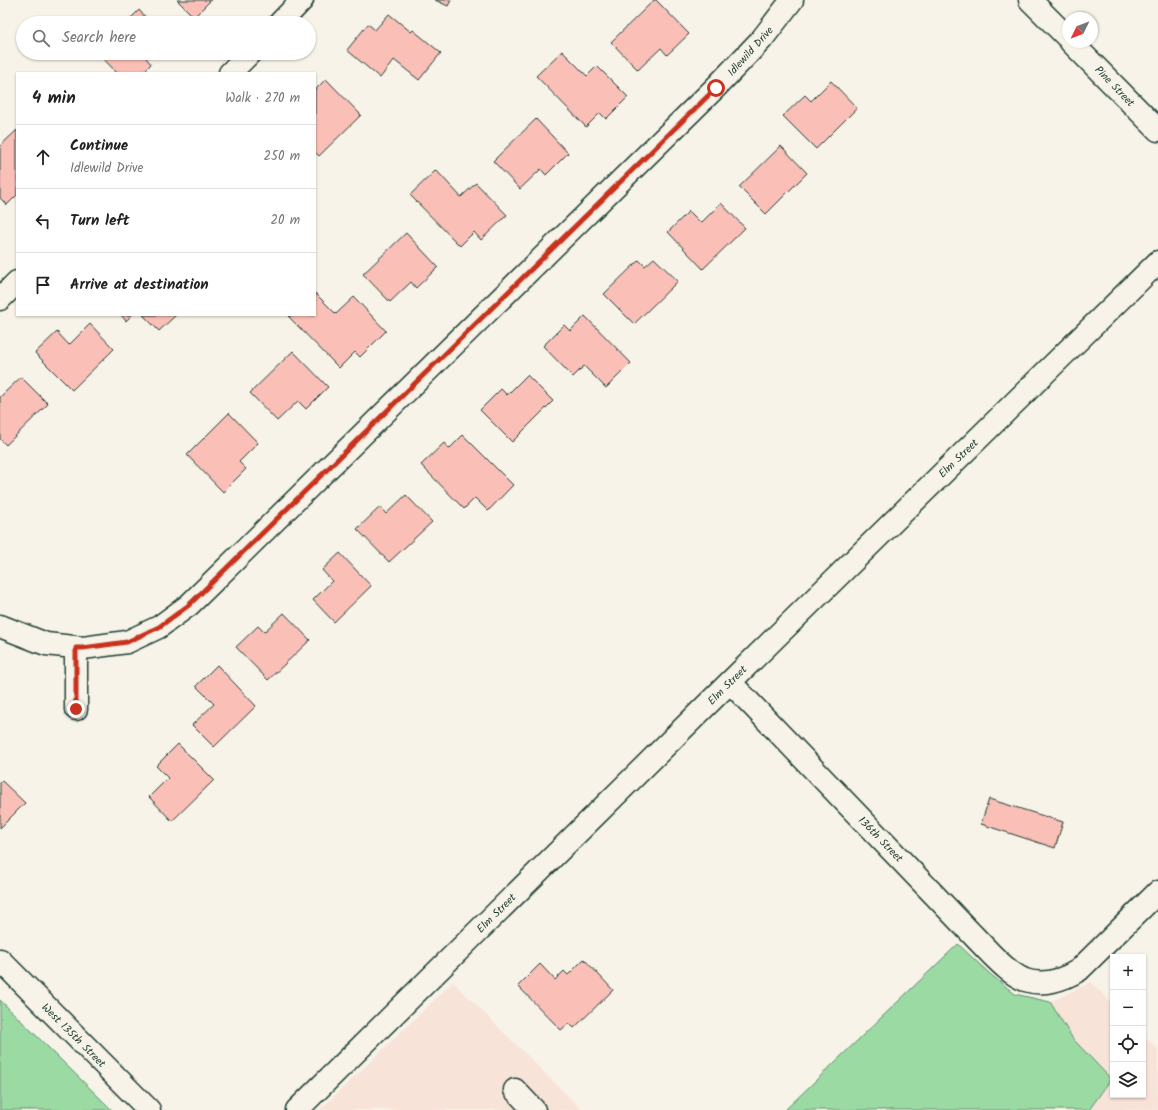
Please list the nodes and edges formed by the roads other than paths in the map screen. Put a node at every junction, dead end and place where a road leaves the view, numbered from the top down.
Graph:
1 (302, 0) edge
2 (792, 0) edge
3 (1030, 0) edge
4 (287, 16) edge
5 (1062, 32) edge
6 (1078, 48) edge
7 (243, 60) edge
8 (231, 72) edge
9 (1158, 130) edge
10 (1158, 262) edge
11 (16, 283) edge
12 (0, 299) edge
13 (0, 626) edge
14 (79, 648) junction
15 (730, 682) junction
16 (76, 709) dead end
17 (1158, 892) edge
18 (0, 960) edge
19 (515, 1090) dead end
20 (149, 1110) edge
21 (297, 1110) edge
22 (534, 1110) edge

1 - 4 street
2 - 14 street, Idlewild Drive
3 - 5 street
6 - 9 street, Pine Street
7 - 8 street
10 - 15 street, Elm Street
11 - 12 street
13 - 14 street, Idlewild Drive
14 - 16 street
15 - 17 street, 136th Street
15 - 21 street, Elm Street
18 - 20 street, West 135th Street
19 - 22 street

